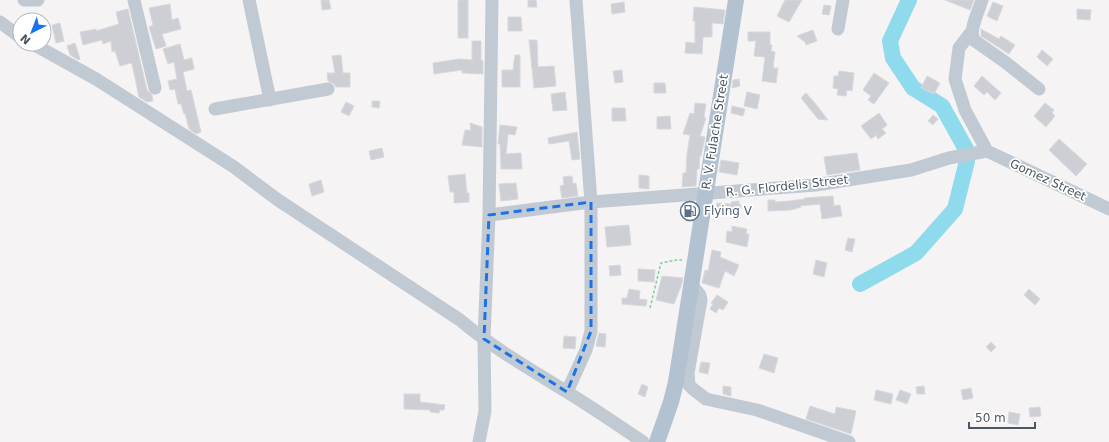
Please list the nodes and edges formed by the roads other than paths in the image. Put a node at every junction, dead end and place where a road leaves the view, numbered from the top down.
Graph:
1 (24, 0) edge
2 (38, 0) edge
3 (134, 0) edge
4 (249, 0) edge
5 (492, 0) edge
6 (576, 0) edge
7 (736, 0) edge
8 (843, 0) edge
9 (982, 0) edge
10 (0, 22) edge
11 (838, 30) dead end
12 (12, 31) edge
13 (972, 31) junction
14 (47, 52) edge
15 (155, 88) dead end
16 (328, 89) dead end
17 (1039, 89) dead end
18 (270, 100) junction
19 (215, 109) dead end
20 (987, 151) junction
21 (704, 194) junction
22 (591, 202) junction
23 (1109, 209) edge
24 (489, 215) junction
25 (691, 286) junction
26 (484, 339) junction
27 (568, 392) junction
28 (479, 442) edge
29 (644, 442) edge
30 (658, 442) edge
31 (849, 442) edge

1 - 2 street
3 - 15 street
4 - 18 street
5 - 24 street
6 - 22 street
7 - 21 main road, R. V. Fulache Street
8 - 11 street
9 - 13 street
10 - 12 street
13 - 17 street
13 - 20 street
14 - 26 street
16 - 18 street
18 - 19 street
20 - 21 street, R. G. Flordelis Street
20 - 23 street, Gomez Street
21 - 22 street, R. G. Flordelis Street
21 - 25 main road, R. V. Fulache Street
22 - 24 street, R. G. Flordelis Street
22 - 27 street
24 - 26 street
25 - 30 main road, R. V. Fulache Street
25 - 31 street
26 - 27 street
26 - 28 street
27 - 29 street

